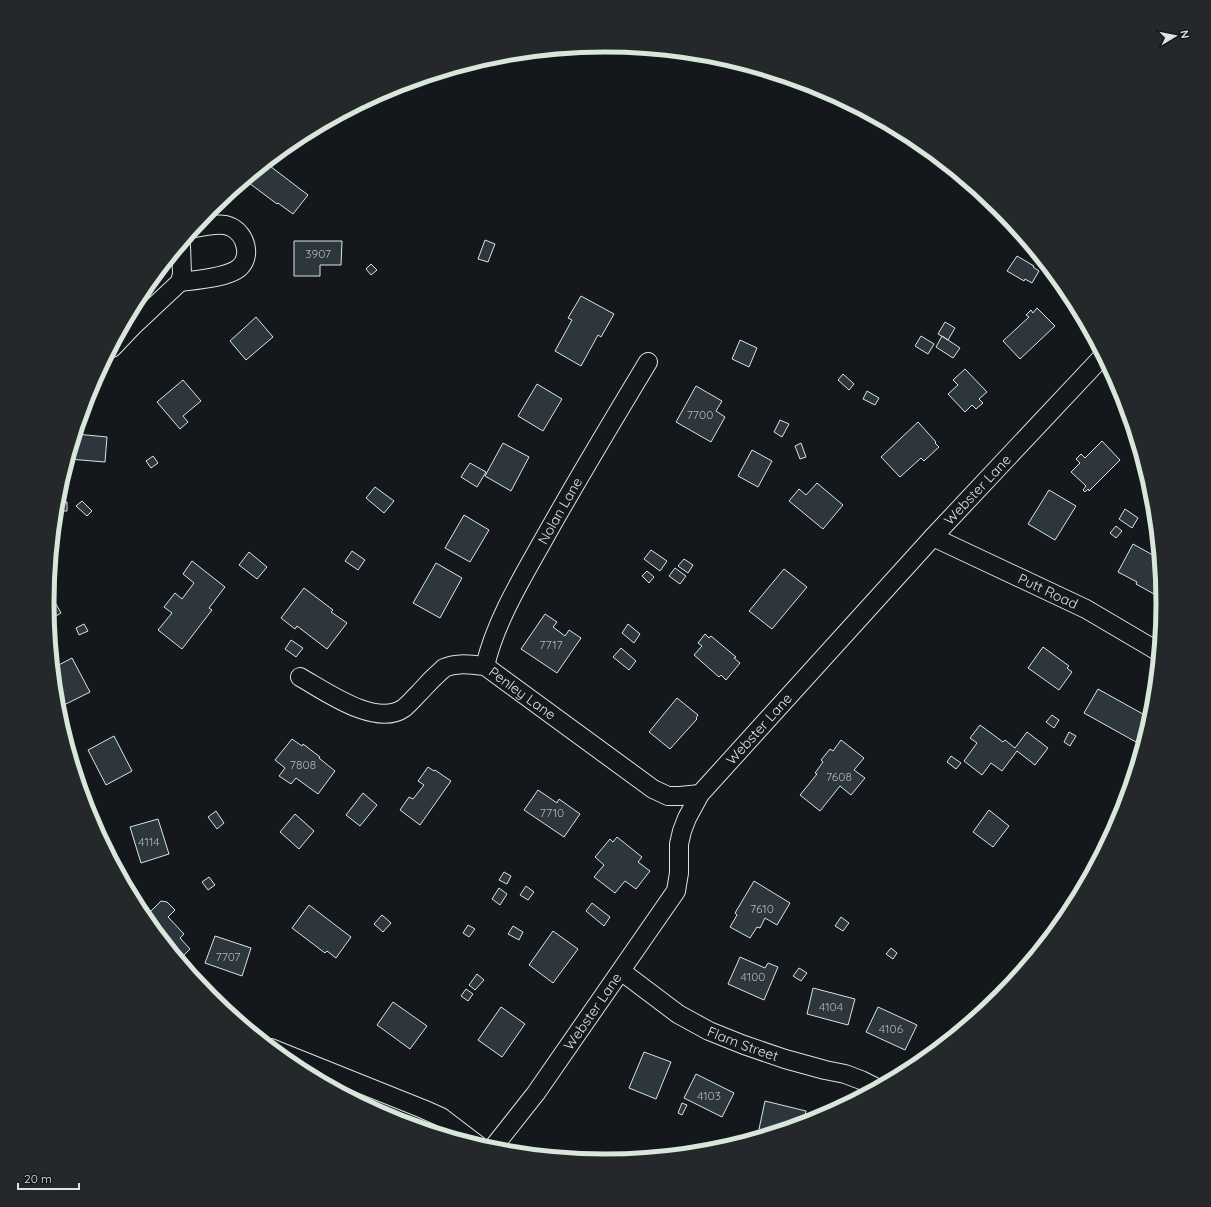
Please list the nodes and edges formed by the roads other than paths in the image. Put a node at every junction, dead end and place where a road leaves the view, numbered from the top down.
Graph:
1 (204, 227) edge
2 (181, 252) edge
3 (180, 282) junction
4 (124, 335) edge
5 (1100, 359) edge
6 (648, 362) dead end
7 (933, 536) junction
8 (1155, 650) edge
9 (485, 666) junction
10 (300, 676) dead end
11 (700, 794) junction
12 (621, 972) junction
13 (289, 1055) edge
14 (872, 1086) edge
15 (467, 1137) edge
16 (496, 1144) edge

1 - 3 street
2 - 3 street
3 - 4 street
5 - 7 street, Webster Lane
6 - 9 street, Nolan Lane
7 - 8 street, Putt Road
7 - 11 street, Webster Lane
9 - 10 street, Penley Lane
9 - 11 street, Penley Lane
11 - 12 street, Webster Lane
12 - 14 street, Flam Street
12 - 16 street, Webster Lane
13 - 15 street

